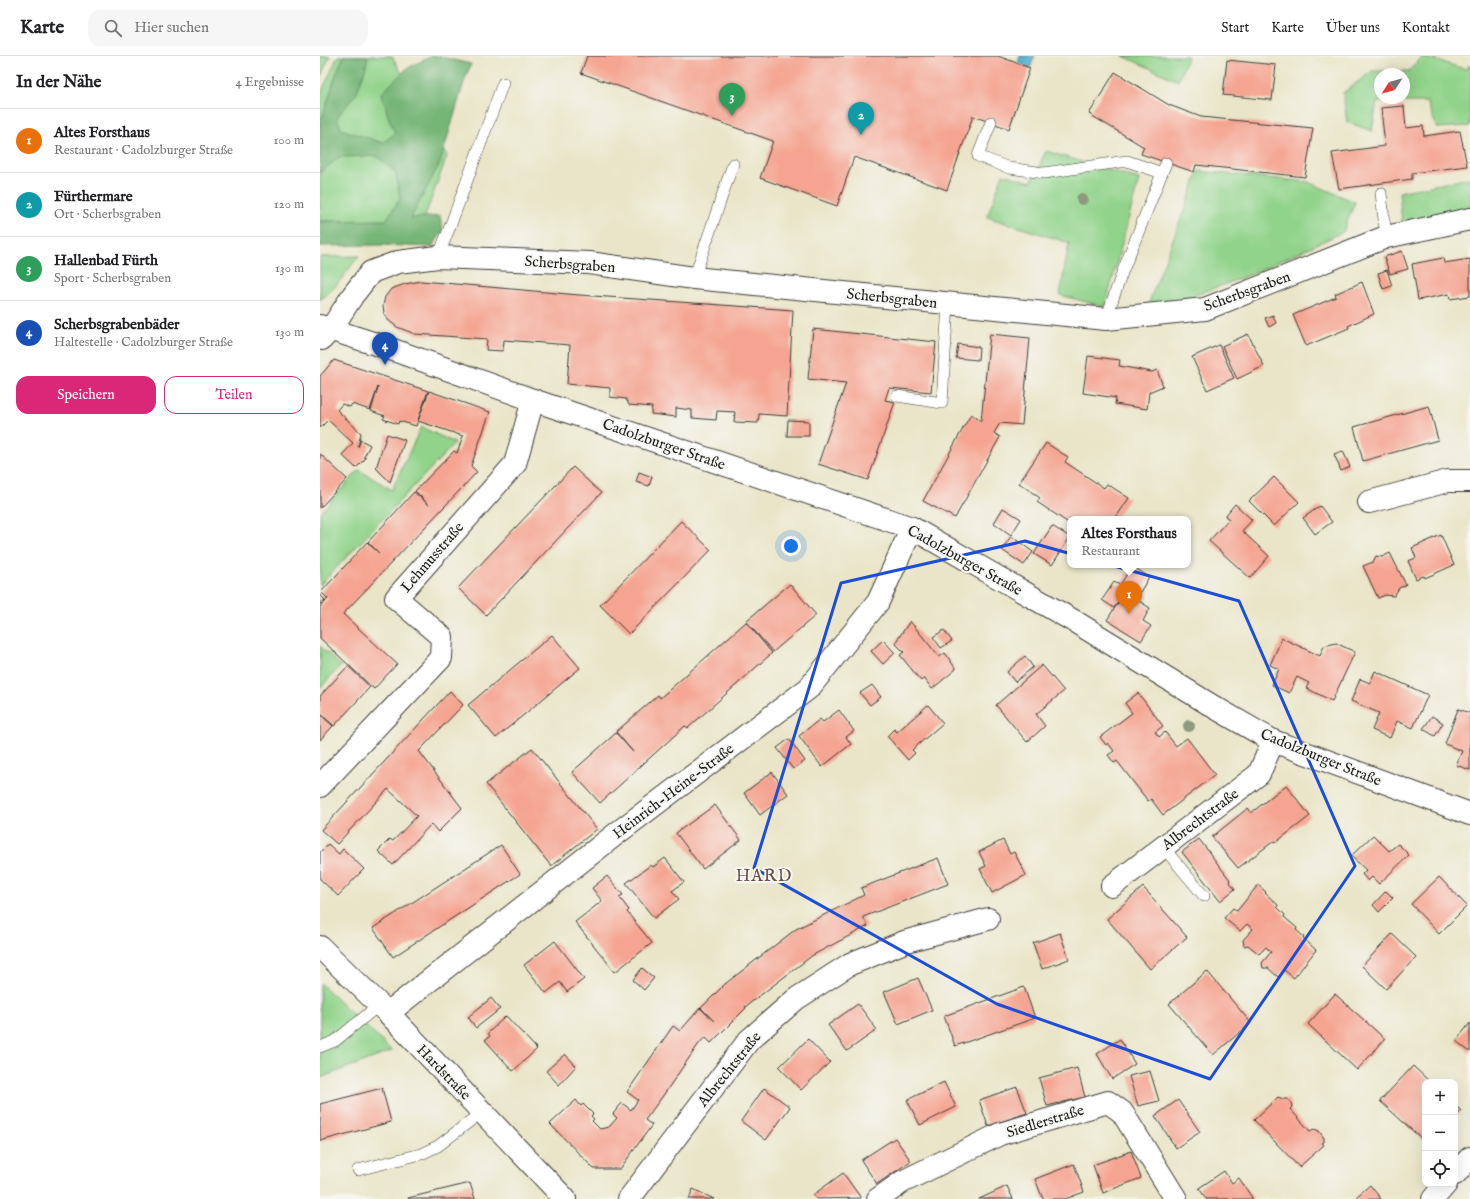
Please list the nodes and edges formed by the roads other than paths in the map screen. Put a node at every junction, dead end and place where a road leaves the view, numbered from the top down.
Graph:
1 (503, 83) dead end
2 (991, 122) dead end
3 (733, 164) dead end
4 (1381, 192) dead end
5 (1470, 219) edge
6 (1386, 237) junction
7 (438, 257) junction
8 (694, 278) junction
9 (948, 303) junction
10 (1106, 320) junction
11 (324, 332) edge
12 (897, 396) dead end
13 (533, 400) junction
14 (1470, 481) edge
15 (1369, 502) dead end
16 (912, 528) junction
17 (1273, 741) junction
18 (320, 786) edge
19 (1470, 814) edge
20 (1163, 847) junction
21 (1112, 886) dead end
22 (1204, 896) dead end
23 (988, 919) dead end
24 (320, 947) edge
25 (384, 1009) junction
26 (320, 1047) edge
27 (482, 1112) junction
28 (1470, 1158) edge
29 (358, 1170) dead end
30 (1458, 1171) edge
31 (1443, 1187) edge
32 (565, 1199) edge
33 (629, 1199) edge
34 (878, 1199) edge
35 (1176, 1199) edge
36 (1433, 1199) edge

1 - 7 lane
2 - 10 lane
3 - 8 lane
4 - 6 lane
5 - 6 street, Scherbsgraben
6 - 10 street, Scherbsgraben
7 - 8 street, Scherbsgraben
7 - 11 street, Scherbsgraben
8 - 9 street, Scherbsgraben
9 - 10 street, Scherbsgraben
9 - 12 lane
11 - 13 street, Cadolzburger Straße
13 - 16 street, Cadolzburger Straße
13 - 18 street, Lehmusstraße
14 - 15 street
16 - 17 street, Cadolzburger Straße
16 - 25 street, Heinrich-Heine-Straße
17 - 19 street, Cadolzburger Straße
17 - 20 street, Albrechtstraße
20 - 21 street, Albrechtstraße
20 - 22 lane
23 - 33 street, Albrechtstraße
24 - 25 street, Hardstraße
25 - 26 lane
25 - 27 street, Hardstraße
27 - 29 lane
27 - 32 street, Hardstraße
28 - 30 street
31 - 36 street
34 - 35 street, Siedlerstraße

